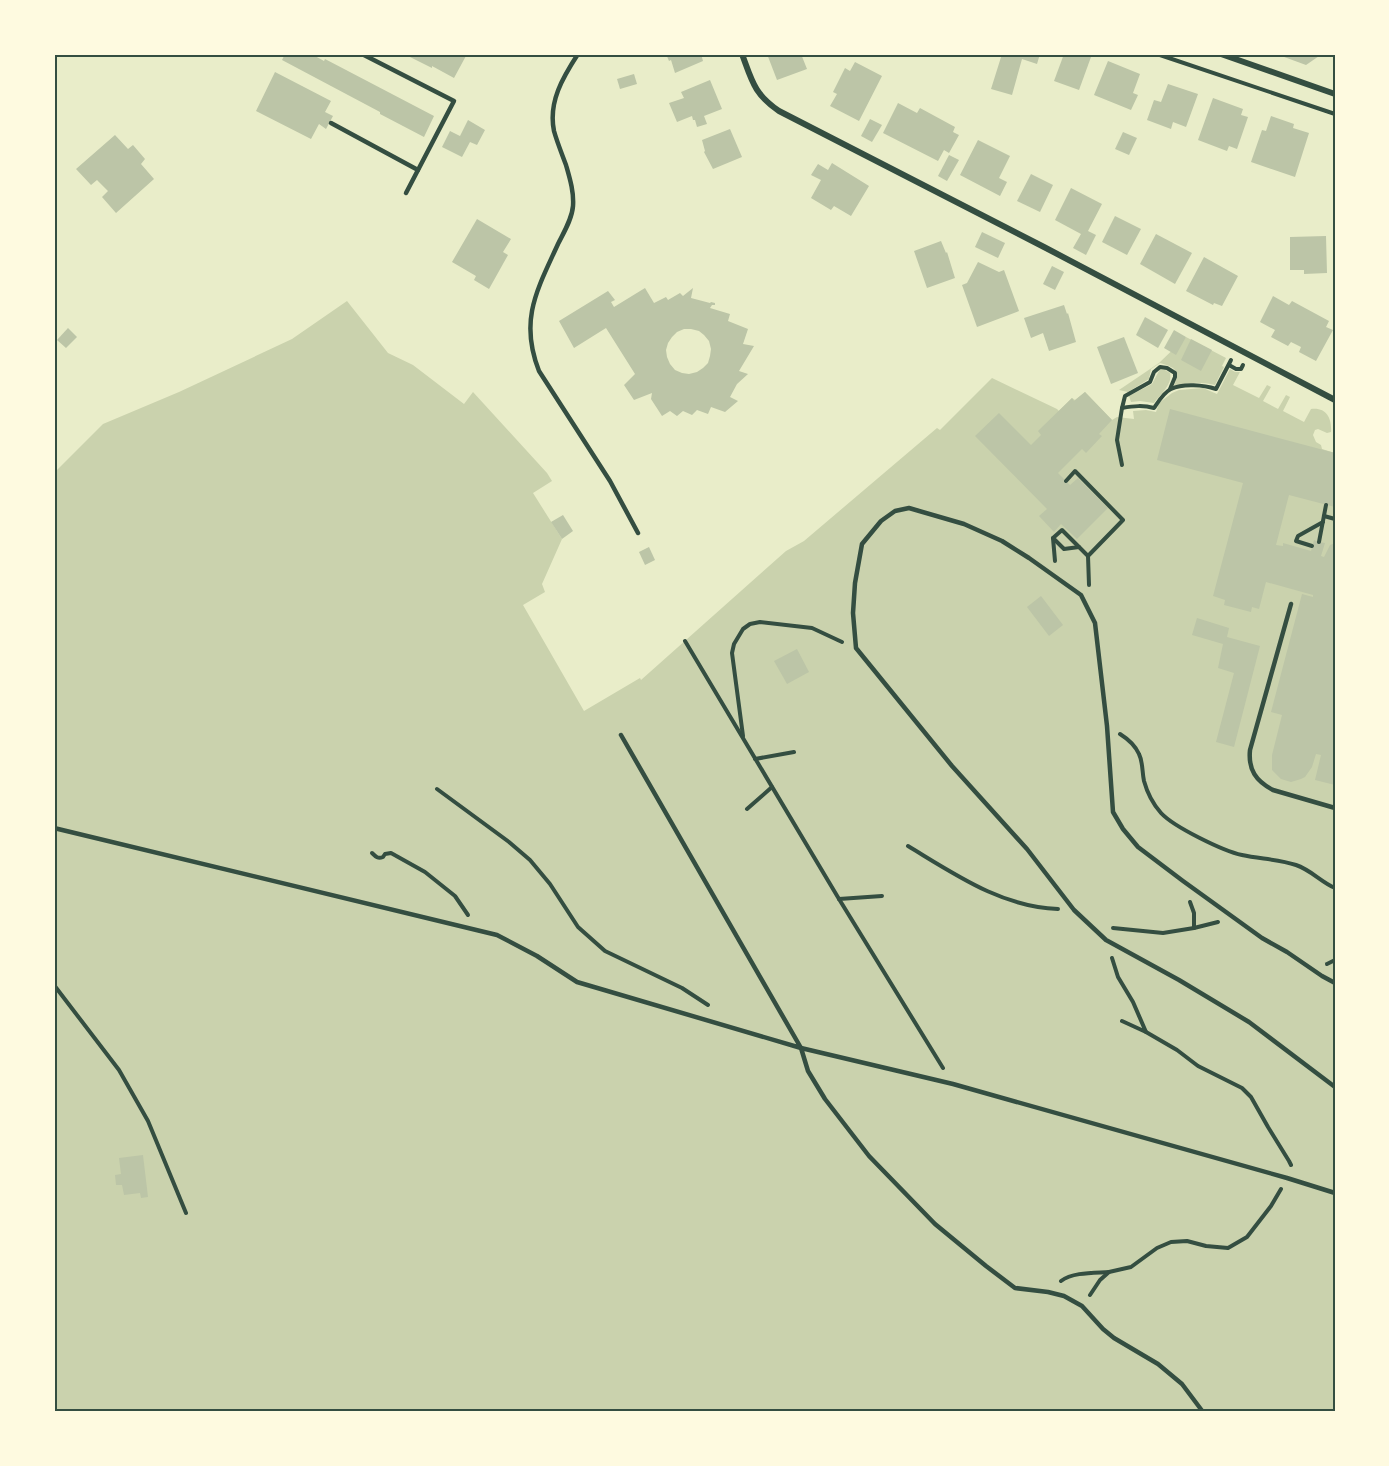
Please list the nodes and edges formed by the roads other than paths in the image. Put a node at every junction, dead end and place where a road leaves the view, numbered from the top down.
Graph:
1 (362, 54) edge
2 (578, 54) edge
3 (742, 54) edge
4 (1221, 54) edge
5 (1335, 94) edge
6 (331, 123) dead end
7 (418, 170) junction
8 (406, 193) dead end
9 (1335, 400) edge
10 (638, 533) dead end
11 (1291, 604) dead end
12 (621, 735) dead end
13 (1335, 808) edge
14 (54, 828) edge
15 (1335, 983) edge
16 (801, 1048) junction
17 (1335, 1087) edge
18 (1335, 1193) edge
19 (1203, 1412) edge

1 - 7 lane
2 - 10 lane
3 - 9 street
4 - 5 street
6 - 7 lane
7 - 8 lane
11 - 13 lane
12 - 16 lane
14 - 16 lane
15 - 17 lane
16 - 18 lane
16 - 19 lane

